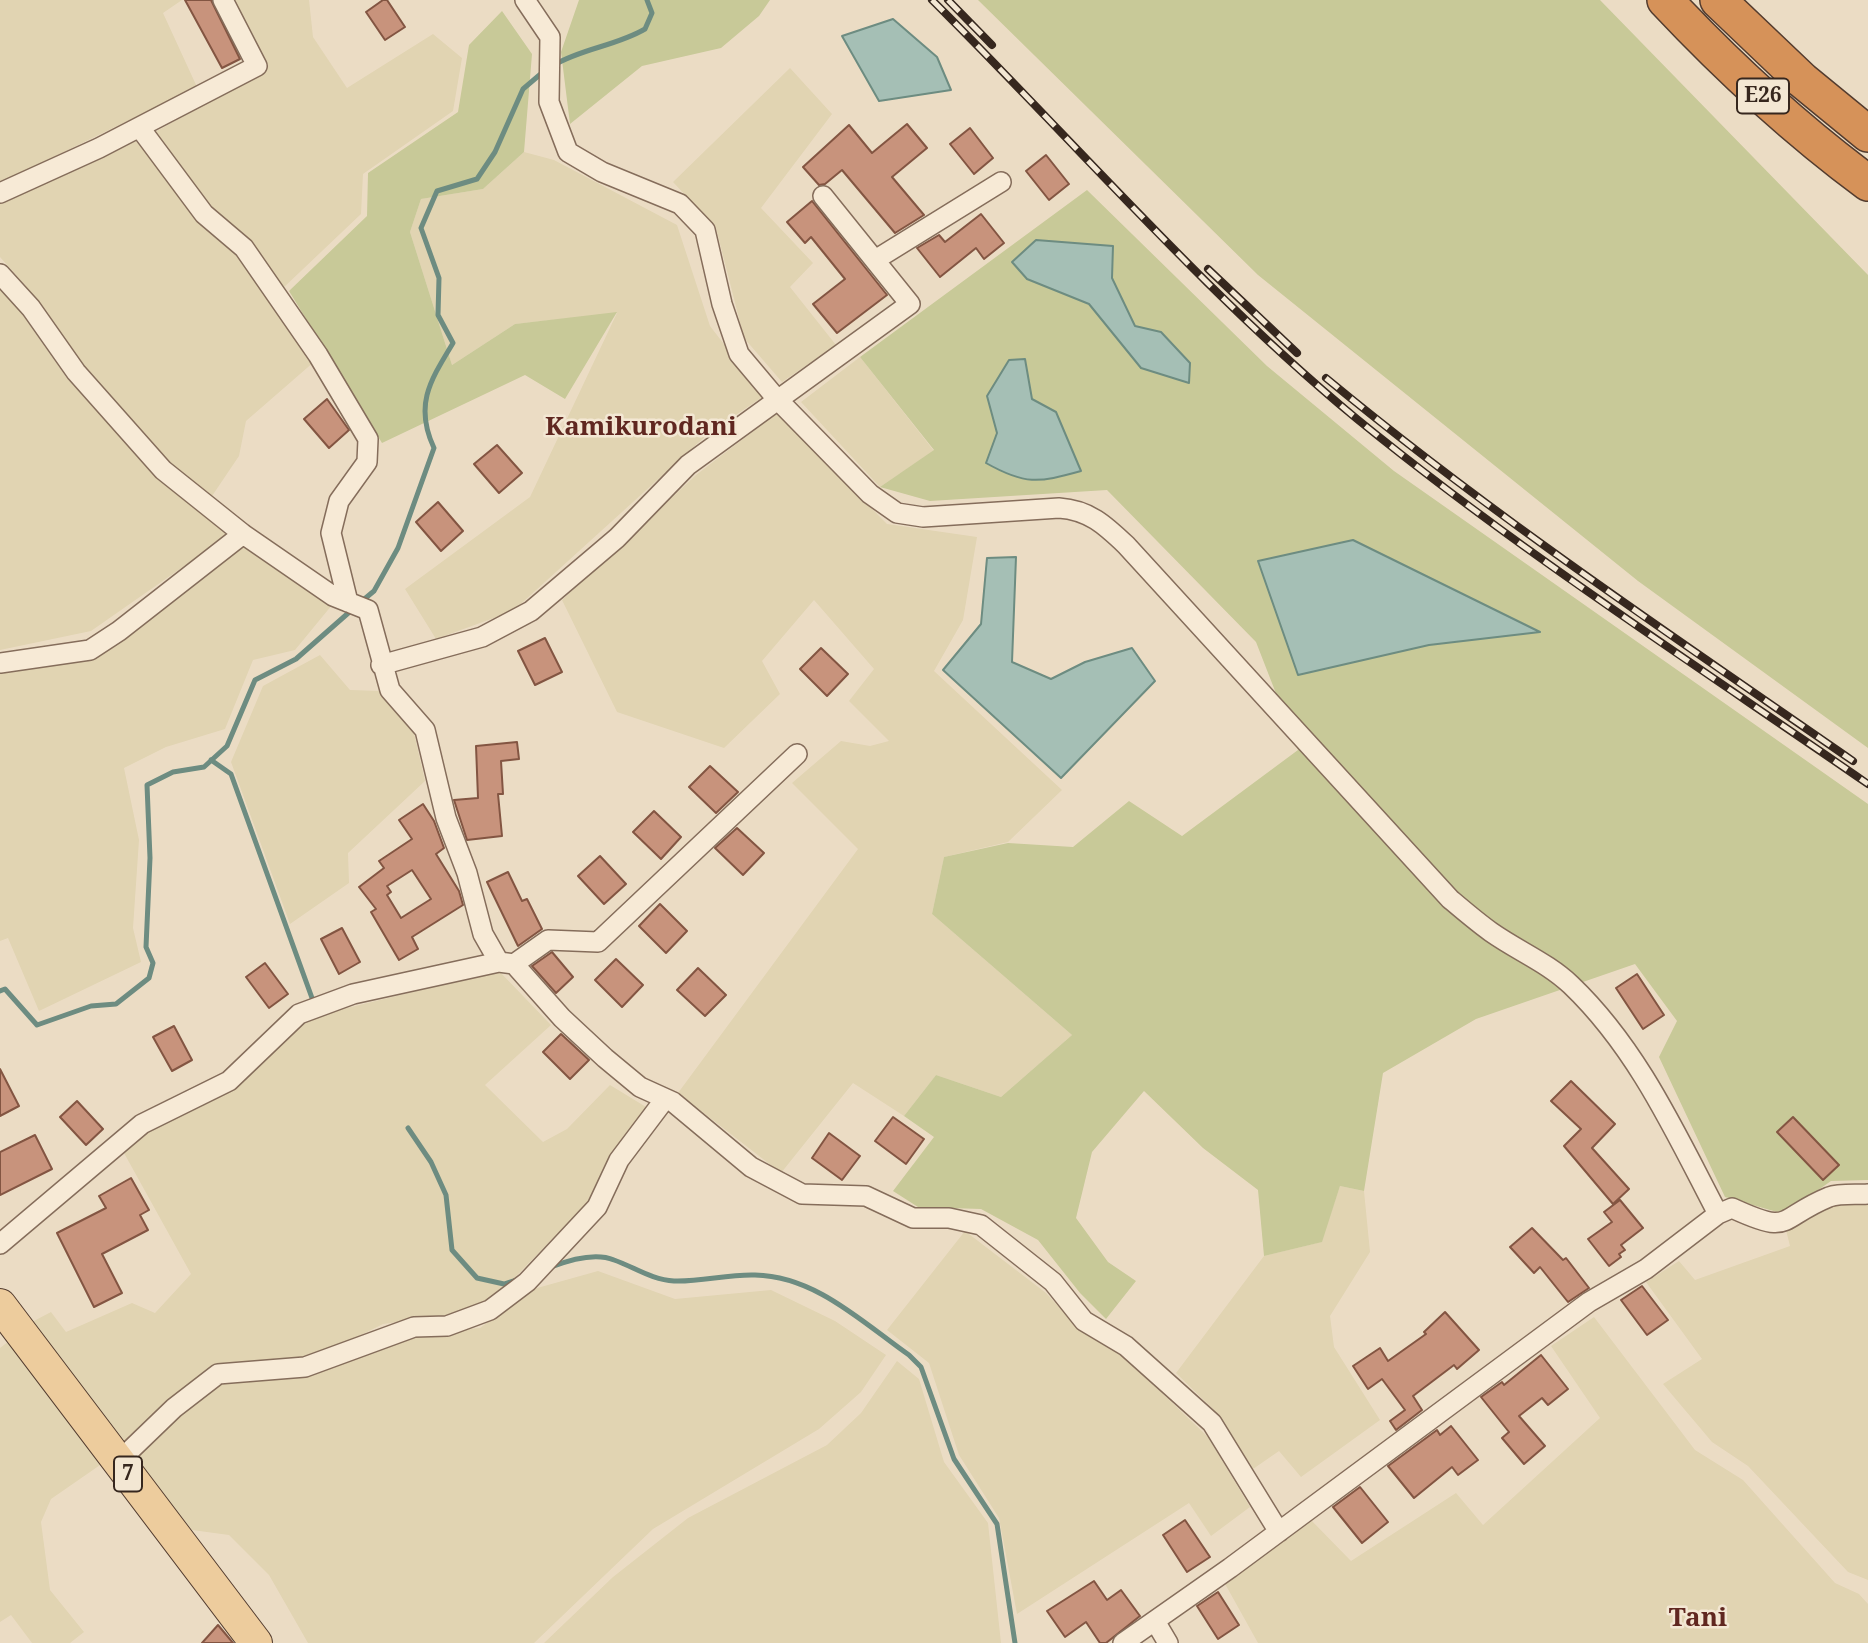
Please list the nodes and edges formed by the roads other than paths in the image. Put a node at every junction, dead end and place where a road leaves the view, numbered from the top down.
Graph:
1 (223, 0) edge
2 (525, 0) edge
3 (1665, 0) edge
4 (1718, 0) edge
5 (140, 128) junction
6 (1868, 134) edge
7 (1001, 182) dead end
8 (1868, 183) edge
9 (0, 193) edge
10 (823, 196) dead end
11 (875, 260) junction
12 (0, 274) edge
13 (776, 398) junction
14 (243, 534) junction
15 (348, 602) junction
16 (0, 663) edge
17 (381, 665) junction
18 (797, 754) dead end
19 (506, 963) junction
20 (665, 1098) junction
21 (1868, 1194) edge
22 (1718, 1214) junction
23 (0, 1244) edge
24 (0, 1305) edge
25 (119, 1461) junction
26 (1279, 1532) junction
27 (1156, 1621) junction
28 (256, 1643) edge
29 (1123, 1643) edge
30 (1168, 1643) edge

1 - 5 street
2 - 13 street
3 - 8 highway, E26
4 - 6 highway, E26
5 - 9 street
5 - 15 street
7 - 11 street
10 - 11 street
11 - 13 street
12 - 14 street
13 - 17 street
13 - 22 street
14 - 15 street
14 - 16 street
15 - 17 street
17 - 19 street
18 - 19 street
19 - 20 street
19 - 23 street
20 - 25 street
20 - 26 street
21 - 22 street
22 - 26 street
24 - 25 main road, 7
25 - 28 main road, 7
26 - 27 street
27 - 29 street
27 - 30 street

